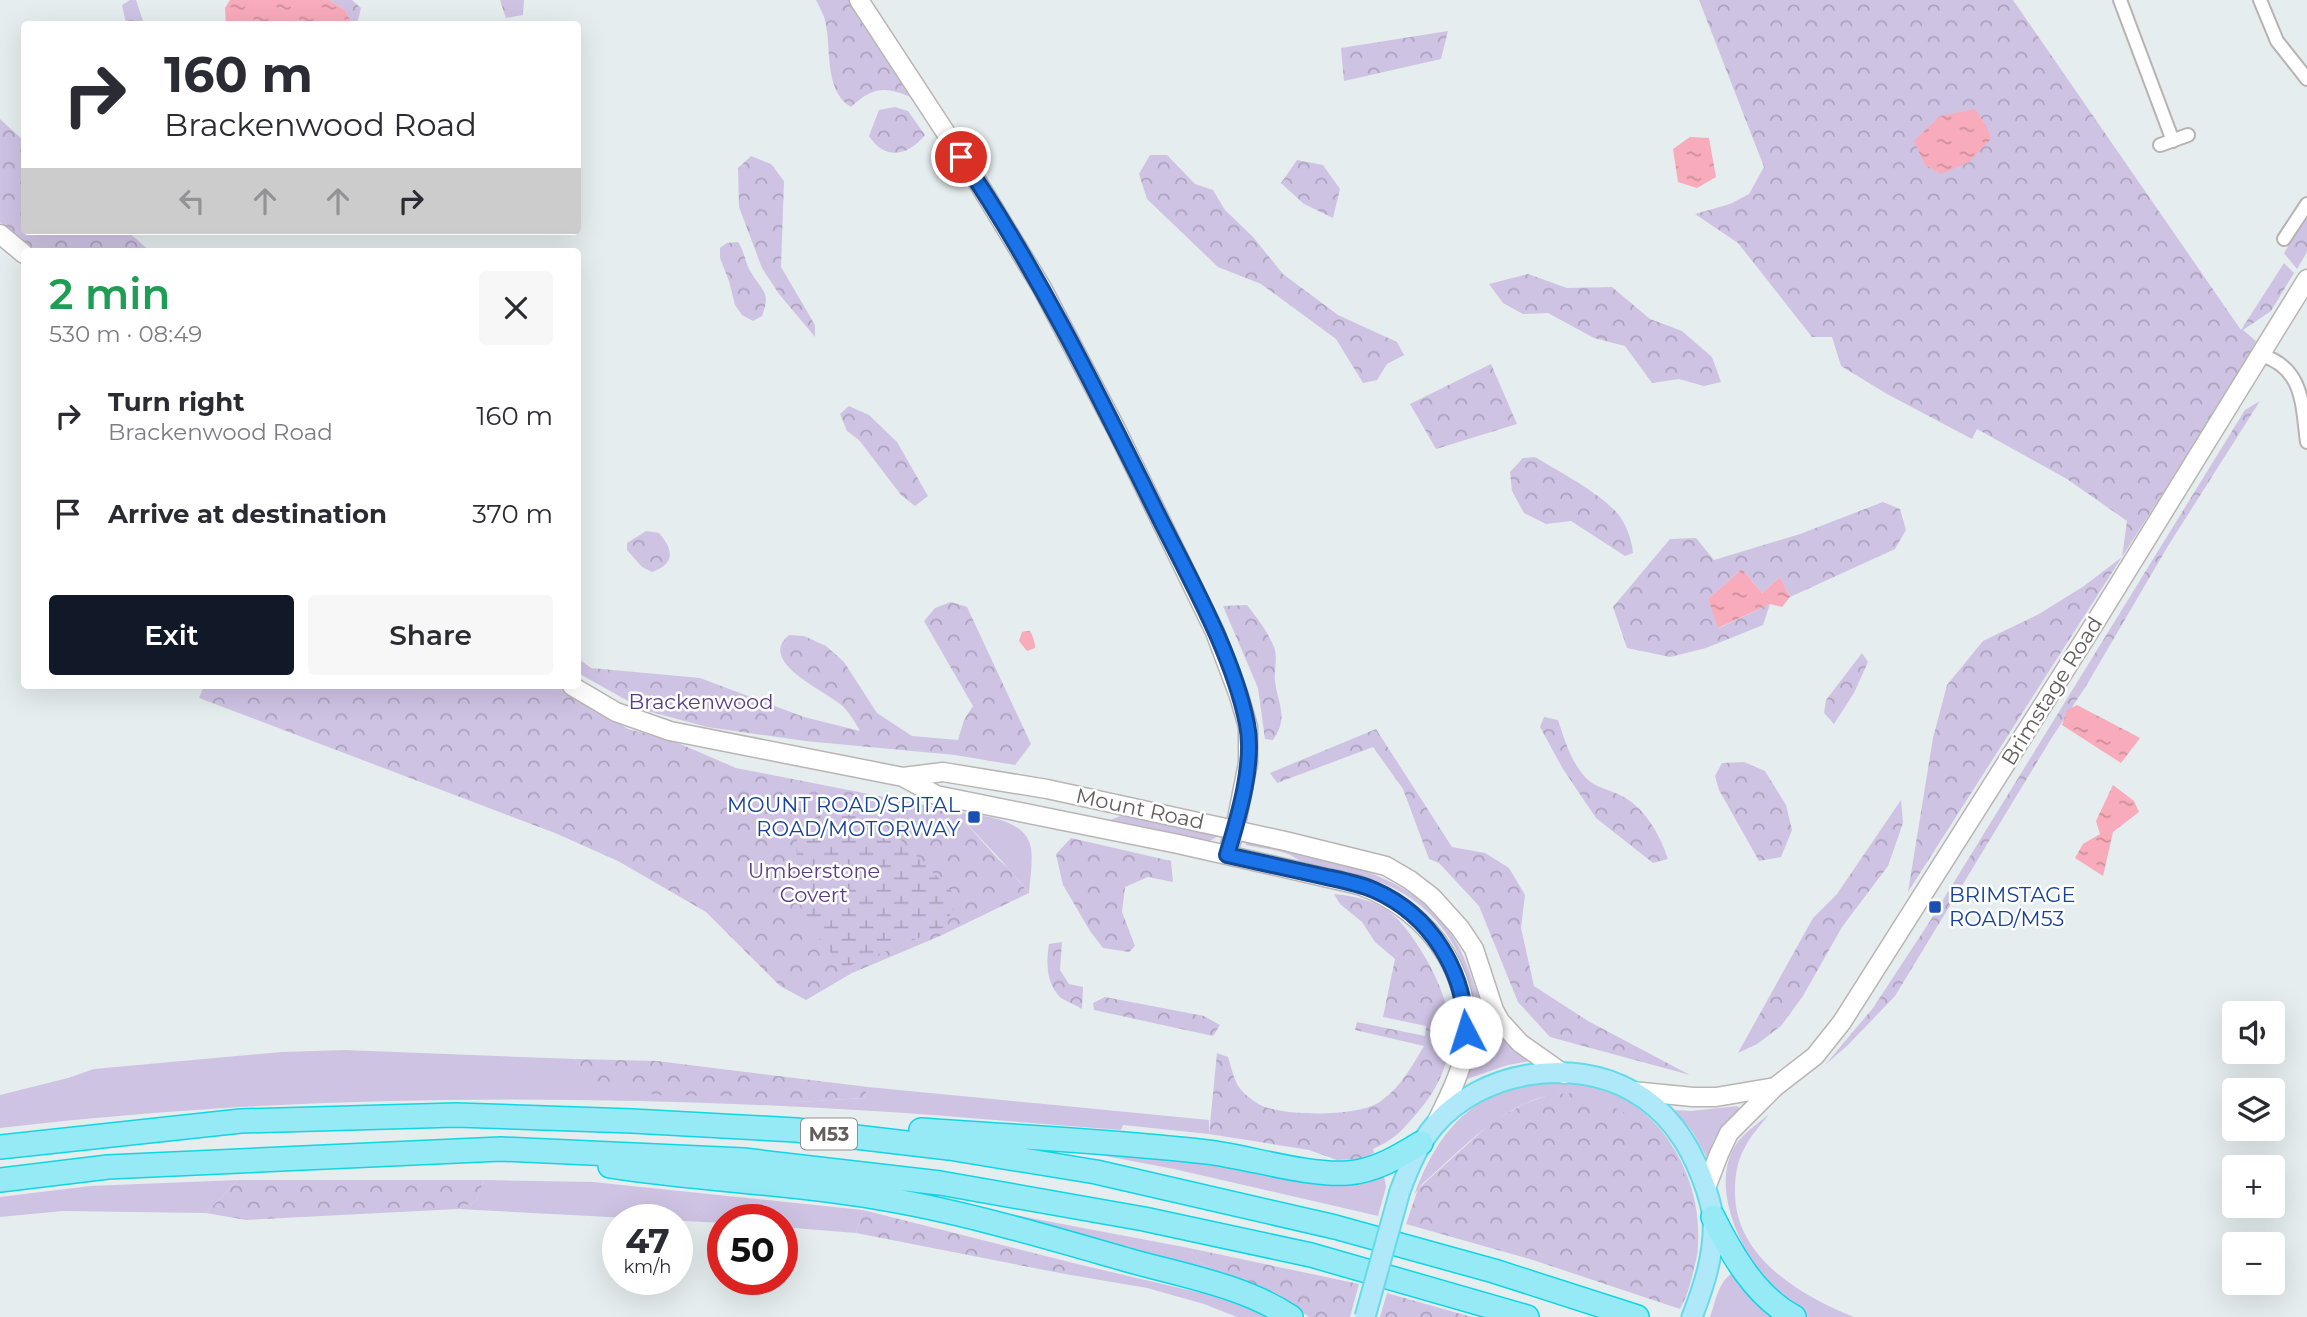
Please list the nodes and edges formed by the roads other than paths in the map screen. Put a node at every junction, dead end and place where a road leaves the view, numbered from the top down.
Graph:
1 (859, 0) edge
2 (2120, 0) edge
3 (2260, 0) edge
4 (2307, 79) edge
5 (2188, 135) dead end
6 (2307, 204) edge
7 (0, 234) edge
8 (2284, 239) dead end
9 (21, 252) edge
10 (2307, 279) edge
11 (2261, 355) junction
12 (2307, 442) edge
13 (577, 689) edge
14 (903, 777) junction
15 (1235, 829) junction
16 (1227, 855) junction
17 (1564, 1074) junction
18 (1775, 1087) junction
19 (1632, 1091) junction
20 (1436, 1124) junction
21 (719, 1125) junction
22 (1421, 1143) junction
23 (0, 1147) edge
24 (501, 1149) junction
25 (0, 1180) edge
26 (1706, 1188) junction
27 (1713, 1217) junction
28 (1290, 1317) edge
29 (1365, 1317) edge
30 (1527, 1317) edge
31 (1637, 1317) edge
32 (1692, 1317) edge
33 (1794, 1317) edge

1 - 15 main road
2 - 5 street
3 - 4 street
6 - 8 street
7 - 9 main road
10 - 11 main road, Brimstage Road
11 - 12 street
11 - 18 main road, Brimstage Road
13 - 14 main road, Mount Road
14 - 15 main road, Mount Road
14 - 16 main road, Mount Road
15 - 16 main road
15 - 17 main road, Mount Road
16 - 20 main road, Mount Road
17 - 19 main road
17 - 20 main road
18 - 19 main road, Brimstage Road
18 - 26 main road, Brimstage Road
19 - 26 main road
20 - 22 main road
21 - 22 highway
21 - 23 highway, M53
21 - 31 highway, M53
22 - 29 main road, bridge
24 - 25 highway, M53
24 - 28 highway
24 - 30 highway, M53
26 - 27 main road
27 - 32 main road
27 - 33 highway

